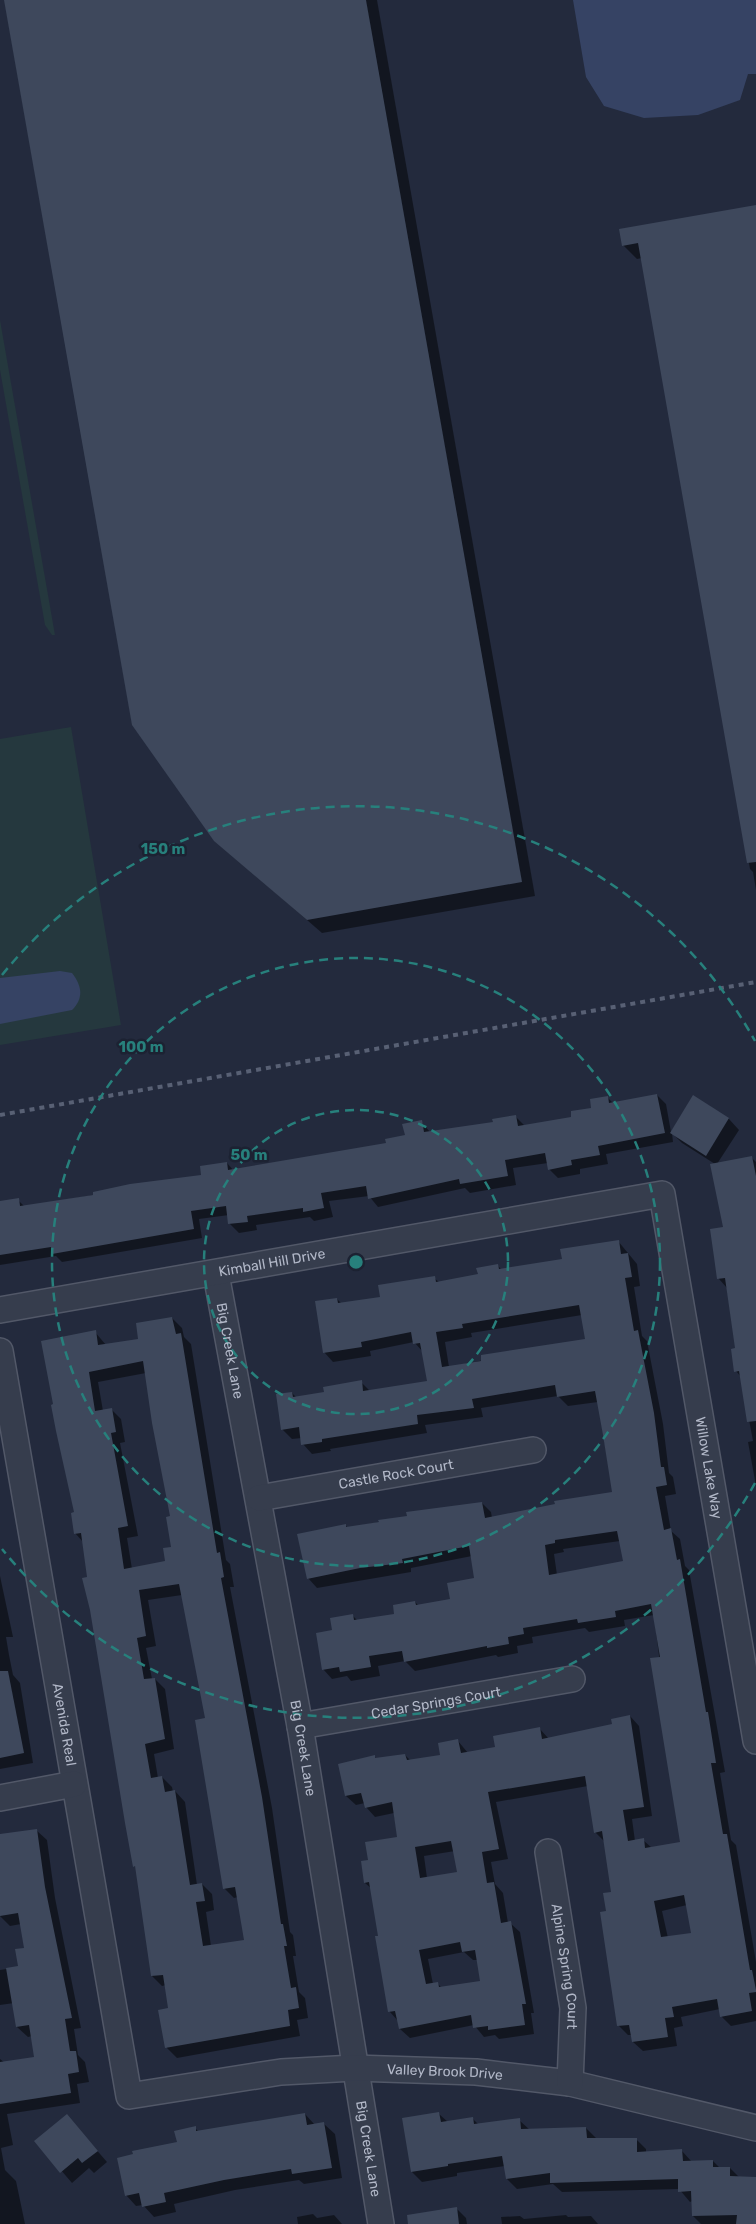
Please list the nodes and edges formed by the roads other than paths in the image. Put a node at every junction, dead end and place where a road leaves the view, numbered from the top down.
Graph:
1 (662, 1194) joint
2 (216, 1274) junction
3 (0, 1310) edge
4 (0, 1351) edge
5 (533, 1450) dead end
6 (259, 1498) junction
7 (572, 1679) dead end
8 (752, 1695) edge
9 (300, 1726) junction
10 (756, 1741) edge
11 (74, 1784) junction
12 (0, 1798) edge
13 (548, 1852) dead end
14 (354, 2068) junction
15 (570, 2083) junction
16 (129, 2096) joint
17 (756, 2128) edge
18 (380, 2224) edge

1 - 2 street, Kimball Hill Drive
1 - 8 street, Willow Lake Way
2 - 3 street, Kimball Hill Drive
2 - 6 street, Big Creek Lane
4 - 11 street, Avenida Real
5 - 6 street, Castle Rock Court
6 - 9 street, Big Creek Lane
7 - 9 street, Cedar Springs Court
8 - 10 street, Willow Lake Way
9 - 14 street, Big Creek Lane
11 - 12 street
11 - 16 street, Avenida Real
13 - 15 street, Alpine Spring Court
14 - 15 street, Valley Brook Drive
14 - 16 street, Valley Brook Drive
14 - 18 street, Big Creek Lane
15 - 17 street, Valley Brook Drive

